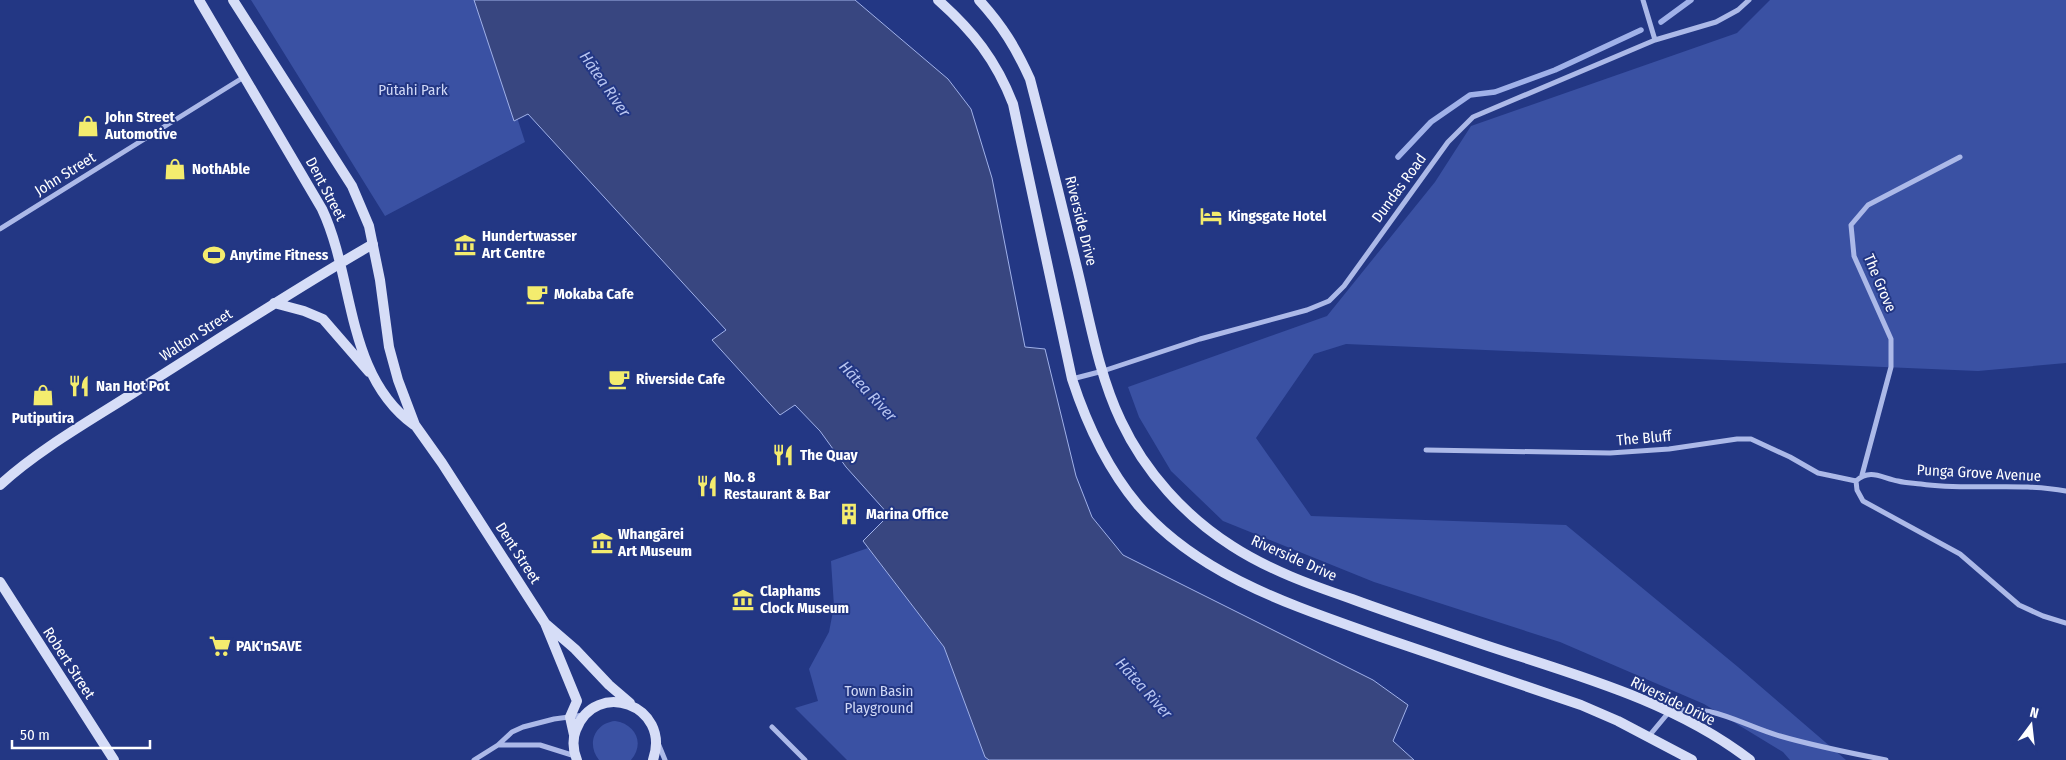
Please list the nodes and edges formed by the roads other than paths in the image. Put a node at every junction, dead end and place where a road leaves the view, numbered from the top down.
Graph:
1 (199, 0) edge
2 (233, 0) edge
3 (938, 0) edge
4 (979, 0) edge
5 (1643, 0) edge
6 (1749, 0) edge
7 (1655, 40) junction
8 (244, 77) junction
9 (1960, 157) dead end
10 (0, 229) edge
11 (373, 244) junction
12 (340, 263) junction
13 (274, 303) junction
14 (1103, 371) junction
15 (1072, 379) junction
16 (376, 380) junction
17 (415, 425) junction
18 (1426, 450) dead end
19 (13, 473) junction
20 (1862, 475) junction
21 (0, 476) edge
22 (1856, 481) junction
23 (0, 484) edge
24 (2066, 490) edge
25 (0, 582) edge
26 (545, 623) junction
27 (2066, 623) edge
28 (633, 706) junction
29 (1669, 712) junction
30 (584, 715) junction
31 (570, 717) junction
32 (772, 727) dead end
33 (574, 735) junction
34 (1649, 736) junction
35 (657, 740) junction
36 (498, 745) junction
37 (576, 758) edge
38 (114, 760) edge
39 (474, 760) edge
40 (654, 760) edge
41 (665, 760) edge
42 (804, 760) edge
43 (1692, 760) edge
44 (1750, 760) edge
45 (1886, 760) edge

1 - 8 main road, Dent Street
2 - 11 main road, Dent Street
3 - 15 main road
4 - 14 main road, Riverside Drive
5 - 7 street
6 - 7 street, Dundas Road
7 - 14 street, Dundas Road
8 - 10 street, John Street
8 - 12 main road, Dent Street
9 - 20 street, The Grove
11 - 12 main road, Walton Street
11 - 17 main road, Dent Street
12 - 13 main road, Walton Street
12 - 16 main road, Dent Street
13 - 16 main road
13 - 19 main road, Walton Street
14 - 15 street, Dundas Road
14 - 29 main road, Riverside Drive
15 - 34 main road
16 - 17 main road, Dent Street
17 - 26 main road, Dent Street
18 - 22 street, The Bluff
19 - 21 main road, Walton Street
19 - 23 main road, Walton Street
20 - 22 street
20 - 24 street, Punga Grove Avenue
22 - 27 street
25 - 38 main road, Robert Street
26 - 28 main road, Dent Street
26 - 31 main road, Dent Street
28 - 30 main road
28 - 35 main road, Dent Street
29 - 34 street
29 - 44 main road, Riverside Drive
29 - 45 street
30 - 31 street
30 - 33 main road
31 - 33 main road, Dent Street
31 - 36 street
32 - 42 street
33 - 37 main road, Dent Street
34 - 43 main road
35 - 40 main road
35 - 41 street
36 - 37 street
36 - 39 street

